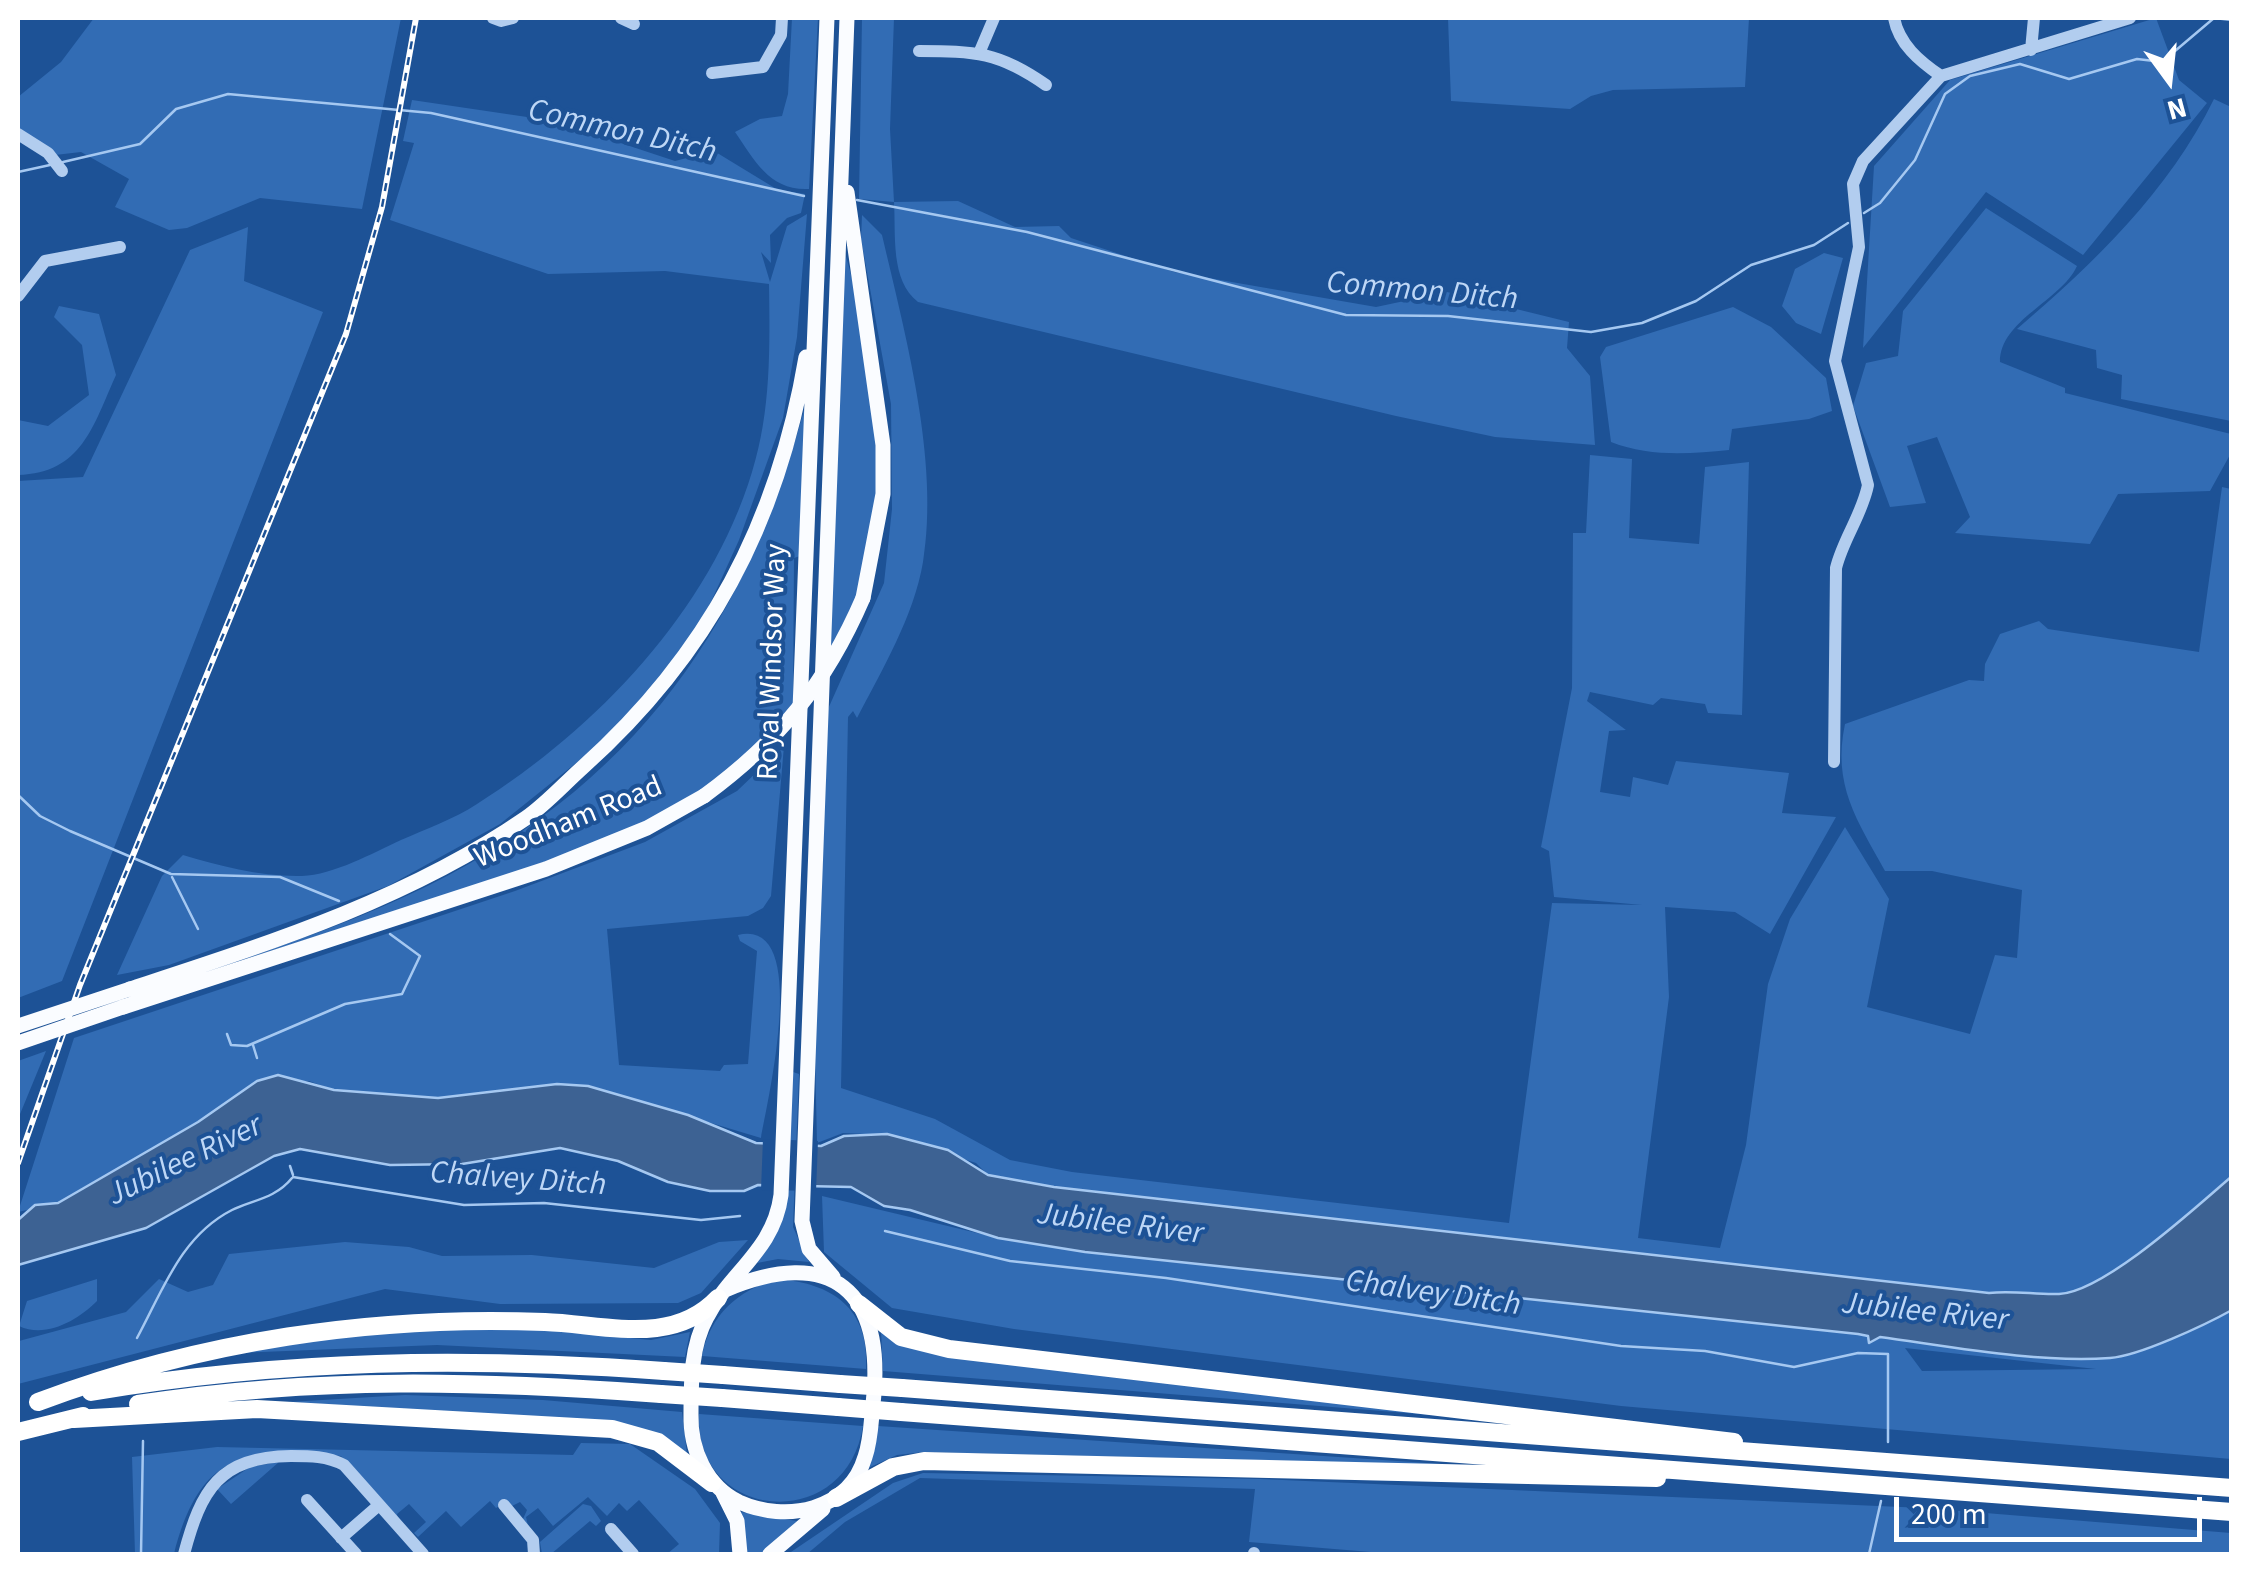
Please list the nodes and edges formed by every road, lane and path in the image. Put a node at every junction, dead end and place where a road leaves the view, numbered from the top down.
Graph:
1 (493, 18) edge
2 (513, 18) edge
3 (782, 18) edge
4 (827, 18) edge
5 (847, 18) edge
6 (994, 18) edge
7 (1894, 18) edge
8 (2034, 18) edge
9 (2129, 18) edge
10 (2031, 50) junction
11 (918, 51) dead end
12 (980, 51) junction
13 (712, 73) dead end
14 (1941, 76) junction
15 (1046, 85) dead end
16 (18, 134) edge
17 (62, 171) dead end
18 (844, 233) junction
19 (120, 247) dead end
20 (818, 284) junction
21 (18, 296) edge
22 (1834, 762) dead end
23 (18, 1026) edge
24 (18, 1042) edge
25 (721, 1294) junction
26 (852, 1297) junction
27 (38, 1402) junction
28 (18, 1406) edge
29 (74, 1418) junction
30 (18, 1432) edge
31 (1794, 1454) junction
32 (1766, 1477) junction
33 (718, 1488) junction
34 (2232, 1488) edge
35 (835, 1499) junction
36 (307, 1500) dead end
37 (379, 1504) junction
38 (504, 1505) dead end
39 (2232, 1512) edge
40 (612, 1530) dead end
41 (342, 1538) junction
42 (627, 1553) edge
43 (184, 1554) edge
44 (356, 1554) edge
45 (424, 1554) edge
46 (534, 1554) edge
47 (740, 1554) edge
48 (770, 1554) edge

1 - 2 street
3 - 13 street
4 - 20 main road, Royal Windsor Way
5 - 18 main road, Woodham Road
6 - 12 street
7 - 14 street
8 - 10 street
9 - 10 street
10 - 14 street
11 - 12 street
12 - 15 street
14 - 22 street
16 - 17 street
18 - 24 main road, Woodham Road, bridge
18 - 26 main road, Royal Windsor Way
19 - 21 street
20 - 23 main road, Woodham Road, bridge
20 - 25 main road, Royal Windsor Way
25 - 26 main road
25 - 27 highway
25 - 33 main road
26 - 31 highway
26 - 35 main road
27 - 28 highway
27 - 31 highway, bridge
29 - 30 highway
29 - 32 highway, bridge
29 - 33 highway
31 - 34 highway
32 - 35 highway
32 - 39 highway
33 - 35 main road
33 - 47 main road
35 - 48 main road
36 - 41 street
37 - 41 street
37 - 43 street
37 - 45 street
38 - 46 street
40 - 42 street
41 - 44 street

